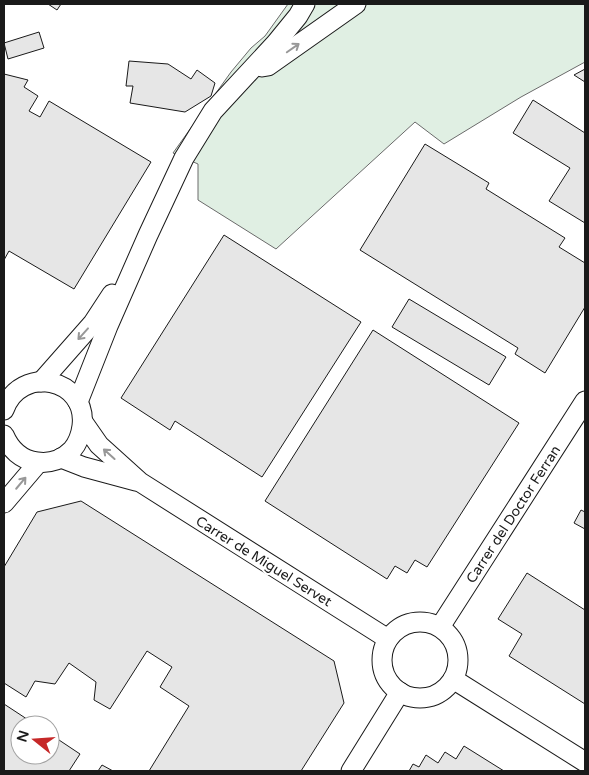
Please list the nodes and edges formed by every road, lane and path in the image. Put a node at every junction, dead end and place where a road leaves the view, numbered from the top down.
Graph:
1 (305, 4) edge
2 (332, 4) edge
3 (354, 6) edge
4 (250, 69) junction
5 (148, 235) junction
6 (41, 382) junction
7 (11, 387) edge
8 (585, 401) edge
9 (78, 402) junction
10 (4, 410) edge
11 (83, 422) junction
12 (5, 440) edge
13 (61, 458) junction
14 (38, 463) junction
15 (140, 482) junction
16 (4, 503) edge
17 (440, 627) junction
18 (388, 639) junction
19 (453, 680) junction
20 (400, 692) junction
21 (585, 762) edge
22 (350, 771) edge

1 - 4 street
2 - 3 street
4 -> 3 street
4 - 5 street
5 -> 6 street
5 - 9 street
6 - 7 street
6 - 9 street
7 - 10 street
8 - 17 street, Carrer del Doctor Ferran
9 - 11 street
11 - 13 street
15 -> 11 street, Carrer de Miguel Servet
12 - 14 street
13 - 14 street
13 - 15 street, Carrer de Miguel Servet
16 -> 14 street
15 - 18 street, Carrer de Miguel Servet
17 - 18 street
17 - 19 street
18 - 20 street
19 - 20 street
19 - 21 street
20 - 22 street

